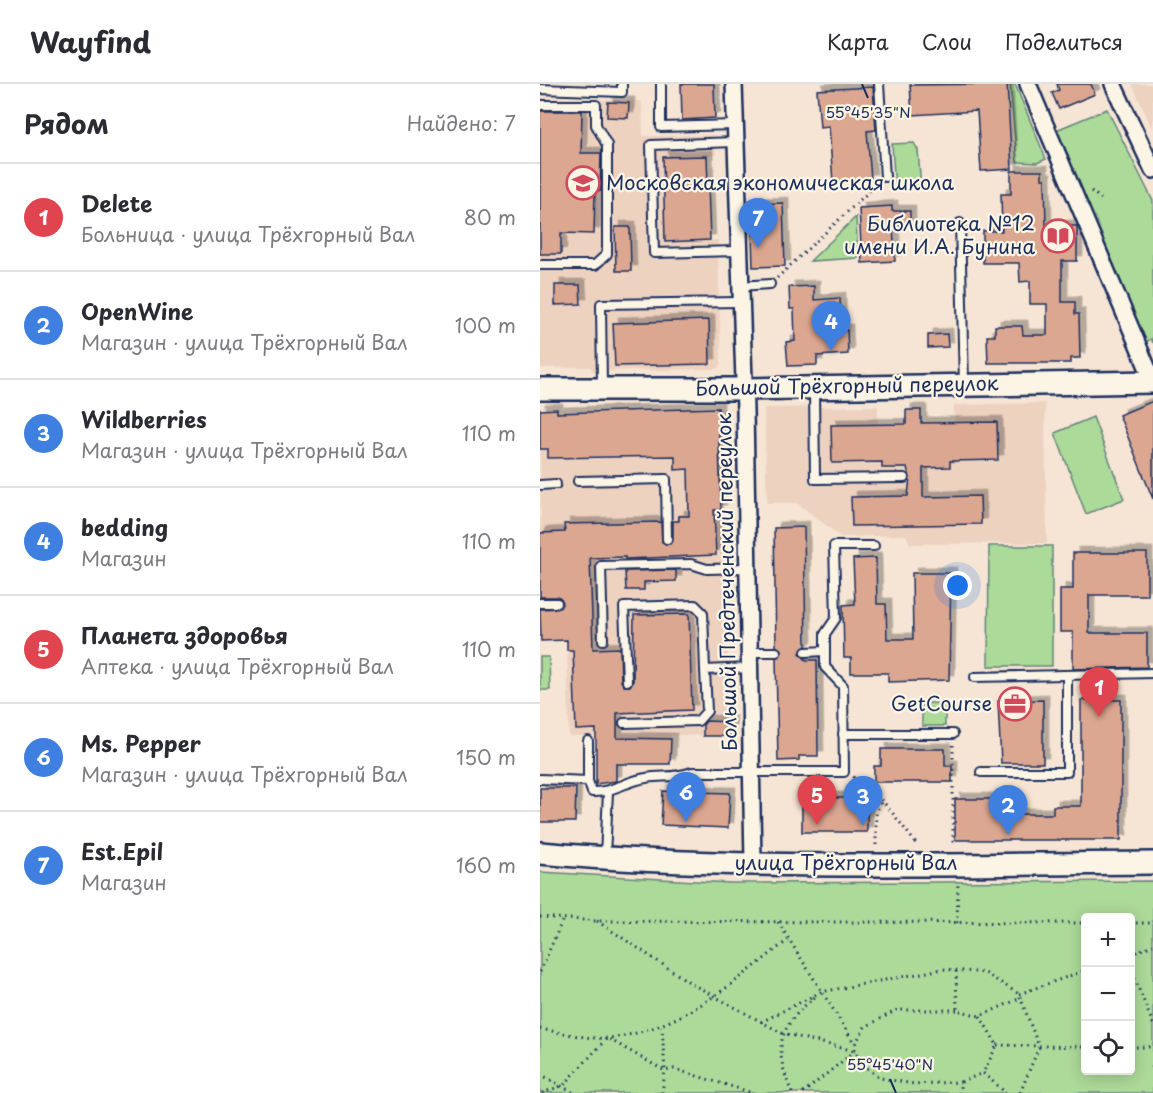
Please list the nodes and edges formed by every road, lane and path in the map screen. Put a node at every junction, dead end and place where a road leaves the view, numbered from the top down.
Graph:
1 (622, 84) edge
2 (661, 84) edge
3 (734, 84) edge
4 (879, 84) edge
5 (1028, 84) edge
6 (1113, 84) edge
7 (540, 89) edge
8 (540, 105) edge
9 (735, 125) junction
10 (735, 142) junction
11 (1153, 170) edge
12 (885, 177) joint
13 (960, 223) dead end
14 (738, 250) junction
15 (540, 264) edge
16 (770, 284) joint
17 (740, 286) junction
18 (740, 302) junction
19 (1153, 382) edge
20 (964, 385) junction
21 (602, 388) junction
22 (814, 388) junction
23 (540, 389) edge
24 (743, 389) junction
25 (904, 478) dead end
26 (578, 481) dead end
27 (556, 484) dead end
28 (540, 485) edge
29 (667, 539) dead end
30 (874, 546) dead end
31 (748, 568) junction
32 (540, 603) edge
33 (557, 603) dead end
34 (603, 640) dead end
35 (825, 651) junction
36 (750, 652) junction
37 (776, 652) dead end
38 (806, 652) dead end
39 (750, 669) junction
40 (705, 670) junction
41 (1153, 673) edge
42 (1066, 675) junction
43 (975, 677) dead end
44 (627, 681) dead end
45 (624, 723) dead end
46 (843, 734) junction
47 (953, 734) joint
48 (588, 741) dead end
49 (844, 771) junction
50 (981, 772) dead end
51 (752, 773) junction
52 (540, 779) edge
53 (588, 781) junction
54 (608, 792) junction
55 (883, 799) junction
56 (876, 845) dead end
57 (916, 845) dead end
58 (954, 845) dead end
59 (540, 853) edge
60 (605, 859) junction
61 (753, 863) junction
62 (1153, 863) edge
63 (958, 882) dead end
64 (540, 917) edge
65 (563, 919) junction
66 (597, 921) junction
67 (778, 922) junction
68 (957, 923) junction
69 (1081, 923) edge
70 (1135, 923) edge
71 (1153, 923) edge
72 (788, 940) junction
73 (1153, 945) edge
74 (1135, 952) edge
75 (956, 971) junction
76 (540, 972) edge
77 (1081, 972) edge
78 (1135, 977) edge
79 (821, 992) junction
80 (714, 996) junction
81 (1020, 996) junction
82 (957, 1010) junction
83 (980, 1016) junction
84 (761, 1022) junction
85 (1153, 1024) edge
86 (662, 1027) junction
87 (540, 1029) edge
88 (782, 1033) junction
89 (607, 1038) junction
90 (855, 1044) junction
91 (996, 1045) junction
92 (1039, 1047) junction
93 (1081, 1047) edge
94 (1135, 1047) edge
95 (1153, 1047) edge
96 (855, 1051) junction
97 (665, 1071) junction
98 (983, 1073) junction
99 (540, 1074) edge
100 (961, 1082) junction
101 (564, 1085) junction
102 (542, 1093) edge
103 (574, 1093) edge
104 (662, 1093) edge
105 (753, 1093) edge
106 (792, 1093) edge
107 (803, 1093) edge
108 (959, 1093) edge
109 (1006, 1093) edge
110 (1020, 1093) edge

1 - 7 lane
2 - 9 lane
3 - 9 street, Большой Предтеченский переулок
4 - 12 lane
5 - 19 street
6 - 11 street
8 - 15 lane
9 - 10 street, Большой Предтеченский переулок
10 - 14 street, Большой Предтеченский переулок
10 - 14 lane
12 - 16 path
13 - 20 lane
14 - 17 street, Большой Предтеченский переулок
16 - 17 lane
17 - 18 street, Большой Предтеченский переулок
18 - 21 lane
18 - 24 street, Большой Предтеченский переулок
19 - 20 street, Большой Трёхгорный переулок
20 - 22 street, Большой Трёхгорный переулок
21 - 23 street, Большой Трёхгорный переулок
21 - 24 street, Большой Трёхгорный переулок
22 - 24 street, Большой Трёхгорный переулок
22 - 25 lane
24 - 31 street, Большой Предтеченский переулок
26 - 29 lane
27 - 28 lane
30 - 35 lane
31 - 34 lane
31 - 36 street, Большой Предтеченский переулок
32 - 33 lane
35 - 38 lane
35 - 46 lane
36 - 37 lane
36 - 39 street, Большой Предтеченский переулок
39 - 40 lane
39 - 51 street, Большой Предтеченский переулок
40 - 44 lane
40 - 45 lane
41 - 42 lane
42 - 43 lane
42 - 50 lane
46 - 47 lane
46 - 49 lane
47 - 58 path
48 - 53 lane
49 - 51 lane
49 - 55 path
51 - 54 lane
51 - 61 street, Большой Предтеченский переулок
52 - 53 lane
53 - 54 lane
54 - 60 lane
55 - 56 path
55 - 57 path
59 - 60 street, улица Трёхгорный Вал
60 - 61 street, улица Трёхгорный Вал
61 - 62 street, улица Трёхгорный Вал
63 - 68 path
64 - 65 path
65 - 66 path
65 - 76 path
66 - 67 path
66 - 80 path
67 - 68 path
67 - 72 path
68 - 69 path
70 - 71 path
72 - 79 path
72 - 80 path
73 - 74 path
75 - 79 path
75 - 81 path
75 - 82 path
77 - 81 path
78 - 85 path
79 - 84 path
79 - 88 path
79 - 90 path
80 - 84 path
80 - 86 path
81 - 83 path
81 - 92 path
82 - 83 path
82 - 90 path
83 - 91 path
84 - 88 path
86 - 89 path
86 - 97 path
87 - 89 path
88 - 96 path
88 - 106 path
89 - 97 path
89 - 101 path
90 - 96 path
91 - 92 path
91 - 98 path
92 - 93 path
92 - 110 path
94 - 95 path
96 - 100 path
96 - 107 path
97 - 104 path
97 - 105 path
98 - 100 path
98 - 109 path
99 - 101 path
100 - 108 path
101 - 102 path
101 - 103 path

